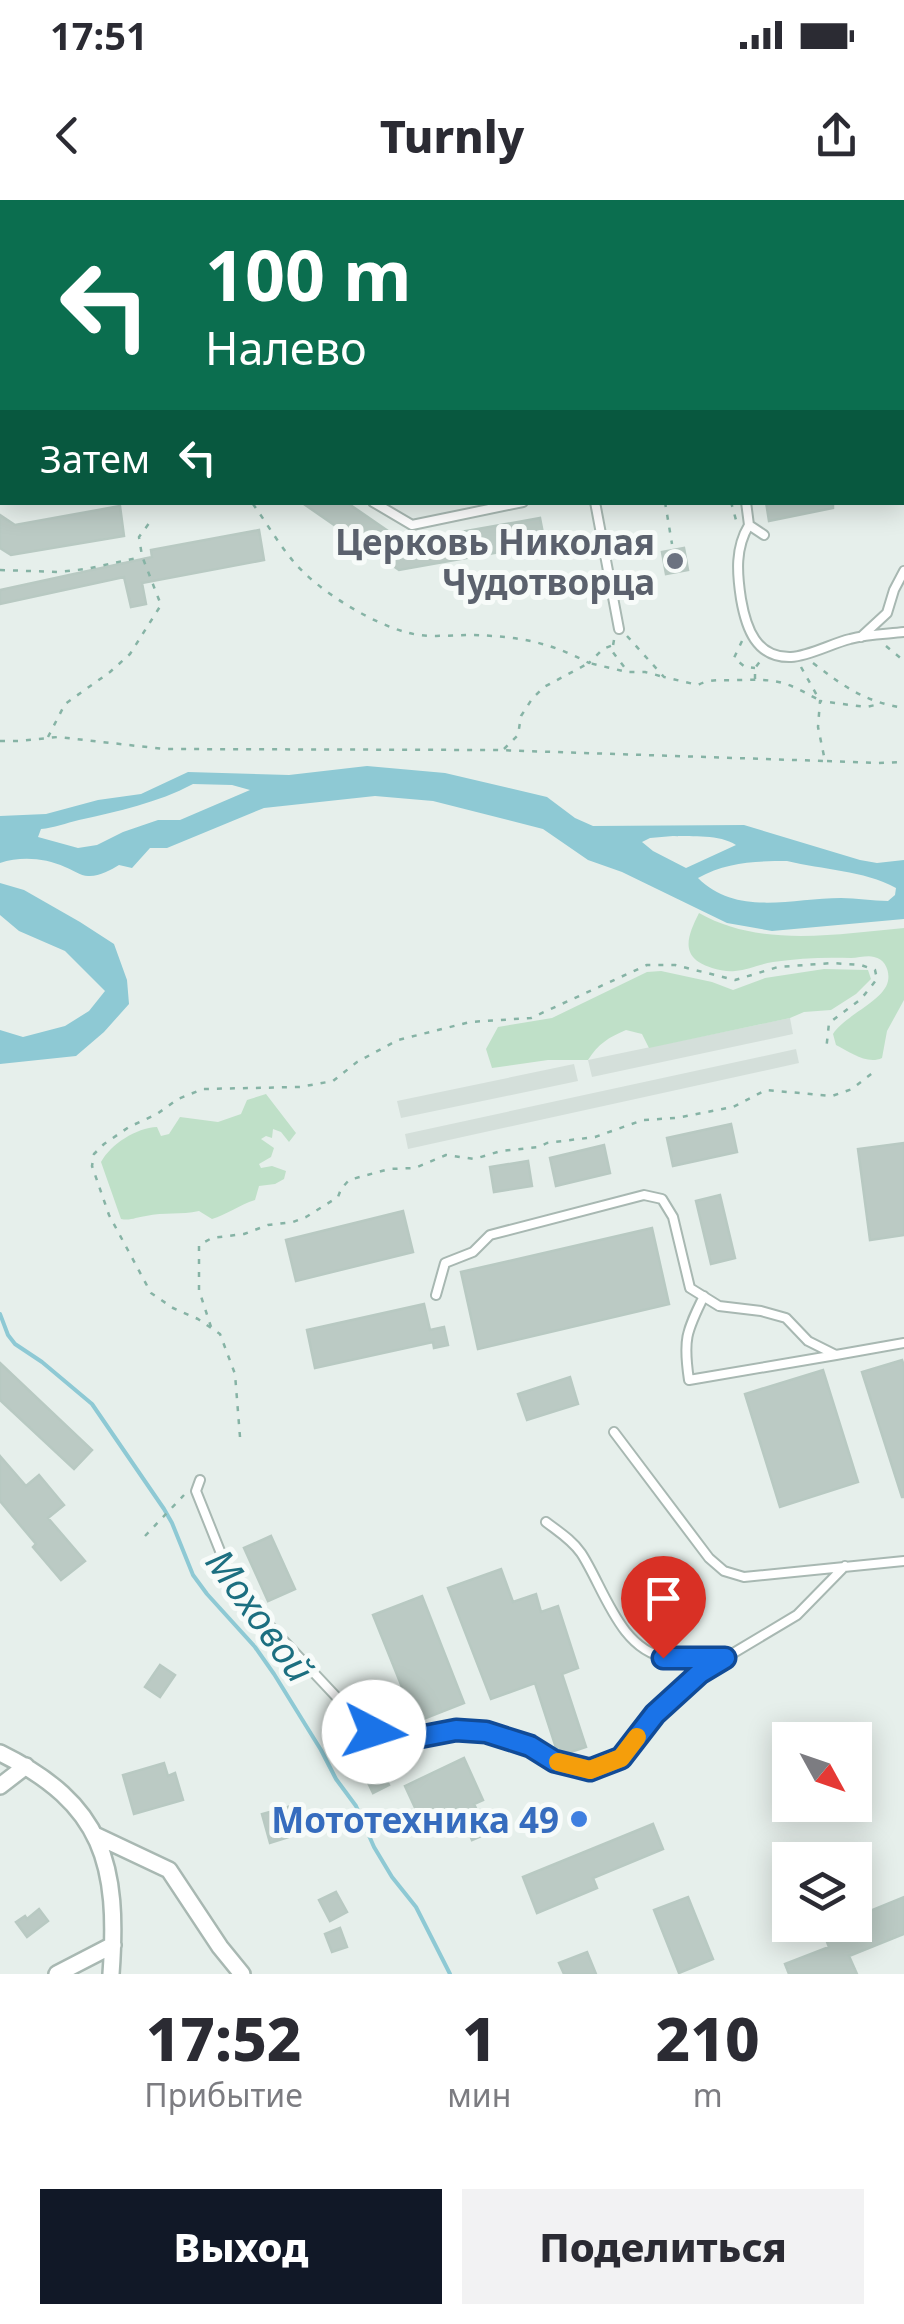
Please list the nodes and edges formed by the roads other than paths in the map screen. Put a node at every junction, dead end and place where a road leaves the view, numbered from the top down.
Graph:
1 (378, 505) edge
2 (508, 505) edge
3 (596, 505) edge
4 (746, 505) edge
5 (749, 525) junction
6 (764, 534) dead end
7 (904, 571) edge
8 (619, 630) road end
9 (904, 632) edge
10 (866, 636) junction
11 (436, 1295) dead end
12 (704, 1296) junction
13 (904, 1343) edge
14 (836, 1355) junction
15 (614, 1432) dead end
16 (200, 1480) road end
17 (546, 1522) dead end
18 (904, 1561) edge
19 (845, 1566) junction
20 (725, 1658) junction
21 (0, 1753) edge
22 (26, 1766) junction
23 (0, 1786) edge
24 (97, 1836) junction
25 (113, 1945) junction
26 (56, 1974) edge
27 (111, 1974) edge
28 (242, 1974) edge

1 - 2 lane
3 - 8 lane
4 - 5 lane
5 - 6 lane
5 - 10 lane
7 - 10 lane
9 - 10 lane
11 - 12 lane
12 - 14 lane
12 - 14 lane
13 - 14 lane
15 - 19 lane
16 - 20 lane
17 - 20 lane
18 - 19 lane
19 - 20 lane
21 - 22 street
22 - 23 street
22 - 24 street
24 - 25 street
24 - 28 street
25 - 26 street
25 - 27 street

